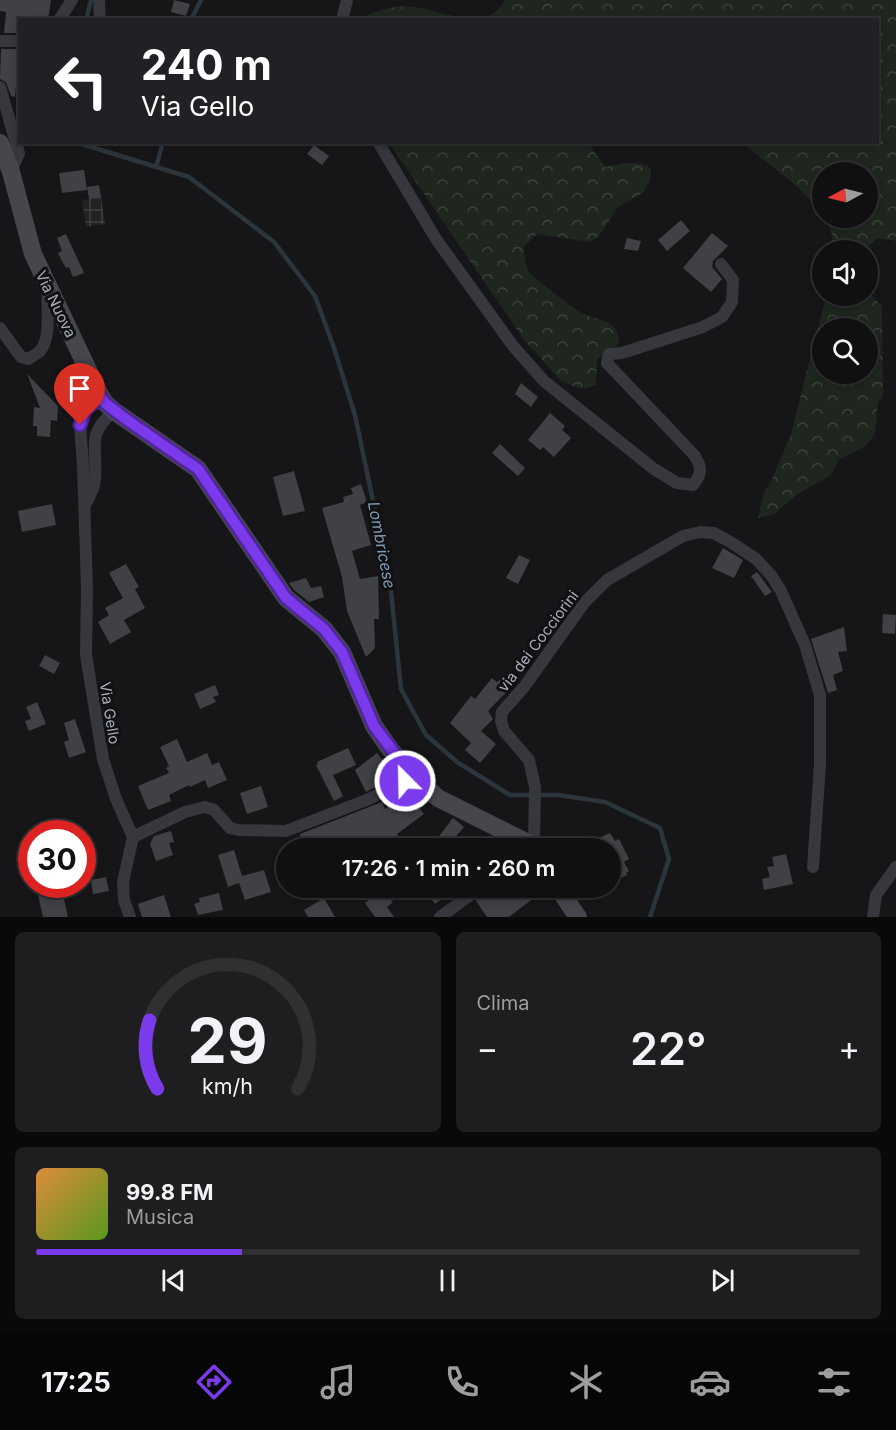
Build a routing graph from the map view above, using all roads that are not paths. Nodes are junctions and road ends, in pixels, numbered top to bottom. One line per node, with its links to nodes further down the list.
1 (72, 0): 4 (street)
2 (99, 0): 5 (street)
3 (347, 0): 6 (street)
4 (60, 18)
5 (100, 18)
6 (342, 18)
7 (0, 41): 8 (street)
8 (18, 41)
9 (0, 87): 12 (street)
10 (0, 143): 12 (street, Via Nuova)
11 (379, 144): 13 (street)
12 (11, 172): 14 (street, Via Nuova)
13 (721, 264)
14 (48, 289): 15 (street); 16 (street, Via Nuova)
15 (0, 328)
16 (101, 397): 17 (street, Via Nuova); 18 (street, Via Gello)
17 (114, 411): 18 (street, Via Gello); 19 (street, Via Nuova)
18 (84, 506): 20 (street, Via Gello)
19 (402, 763): 20 (street); 21 (street, Via Nuova)
20 (133, 837): 27 (street)
21 (515, 838)
22 (534, 838): 23 (street, via dei Cocciorini)
23 (813, 867)
24 (896, 867): 30 (street)
25 (466, 898): 28 (street)
26 (565, 898): 29 (street)
27 (130, 917)
28 (440, 917)
29 (578, 917)
30 (873, 917)

